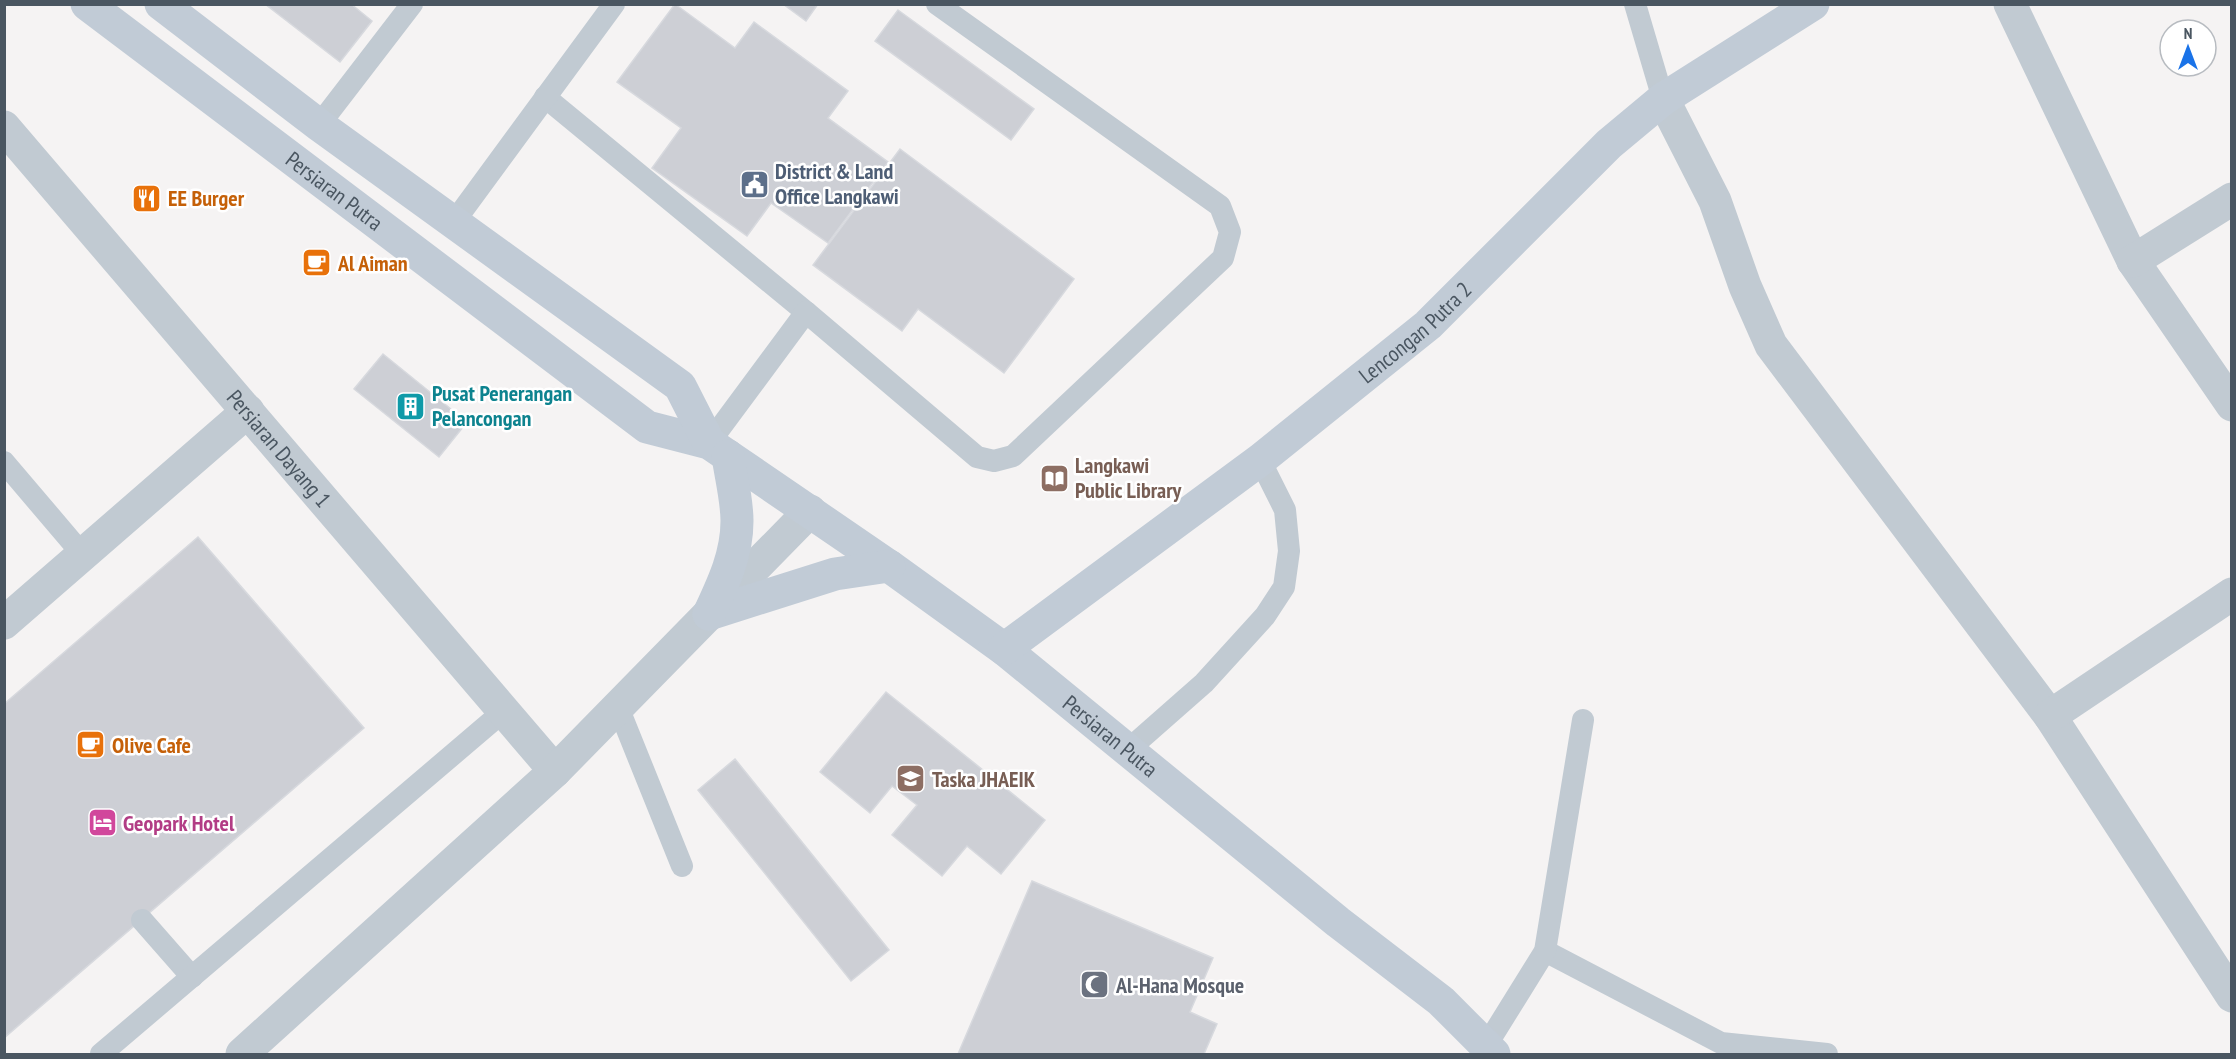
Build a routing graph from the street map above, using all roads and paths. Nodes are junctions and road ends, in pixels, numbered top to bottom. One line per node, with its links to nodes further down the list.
1 (87, 4): 19 (main road, Persiaran Putra)
2 (161, 4): 11 (main road, Persiaran Putra)
3 (412, 4): 11 (lane)
4 (614, 4): 9 (lane)
5 (937, 4): 16 (lane)
6 (1635, 4): 10 (lane)
7 (1814, 4): 10 (main road, Lencongan Putra 2)
8 (2010, 4): 15 (street)
9 (545, 97): 14 (lane); 16 (lane)
10 (1663, 99): 20 (main road, Lencongan Putra 2); 31 (street)
11 (319, 125): 14 (main road, Persiaran Putra)
12 (4, 127): 18 (street, Persiaran Dayang 1)
13 (2232, 199): 15 (street)
14 (454, 222): 19 (main road, Persiaran Putra)
15 (2133, 261): 17 (street)
16 (806, 312): 19 (lane)
17 (2231, 403)
18 (248, 411): 23 (street); 30 (street, Persiaran Dayang 1)
19 (718, 450): 22 (main road, Persiaran Putra); 26 (main road)
20 (1260, 460): 28 (main road, Lencongan Putra 2); 33 (lane)
21 (4, 462): 23 (lane)
22 (810, 511): 24 (main road, Persiaran Putra); 26 (street)
23 (83, 555): 27 (street)
24 (890, 566): 26 (main road); 28 (main road, Persiaran Putra)
25 (2232, 594): 31 (street)
26 (709, 614): 29 (street)
27 (4, 623)
28 (1004, 649): 33 (main road, Persiaran Putra)
29 (618, 707): 34 (street); 35 (lane)
30 (504, 711): 34 (street, Persiaran Dayang 1); 38 (lane)
31 (2050, 716): 39 (street)
32 (1583, 720): 37 (lane)
33 (1129, 749): 40 (main road, Persiaran Putra)
34 (555, 771): 42 (street)
35 (682, 866)
36 (142, 920): 38 (lane)
37 (1545, 951): 40 (lane); 43 (lane)
38 (192, 977): 41 (lane)
39 (2232, 996)
40 (1490, 1050)
41 (100, 1054)
42 (242, 1054)
43 (1827, 1054)

